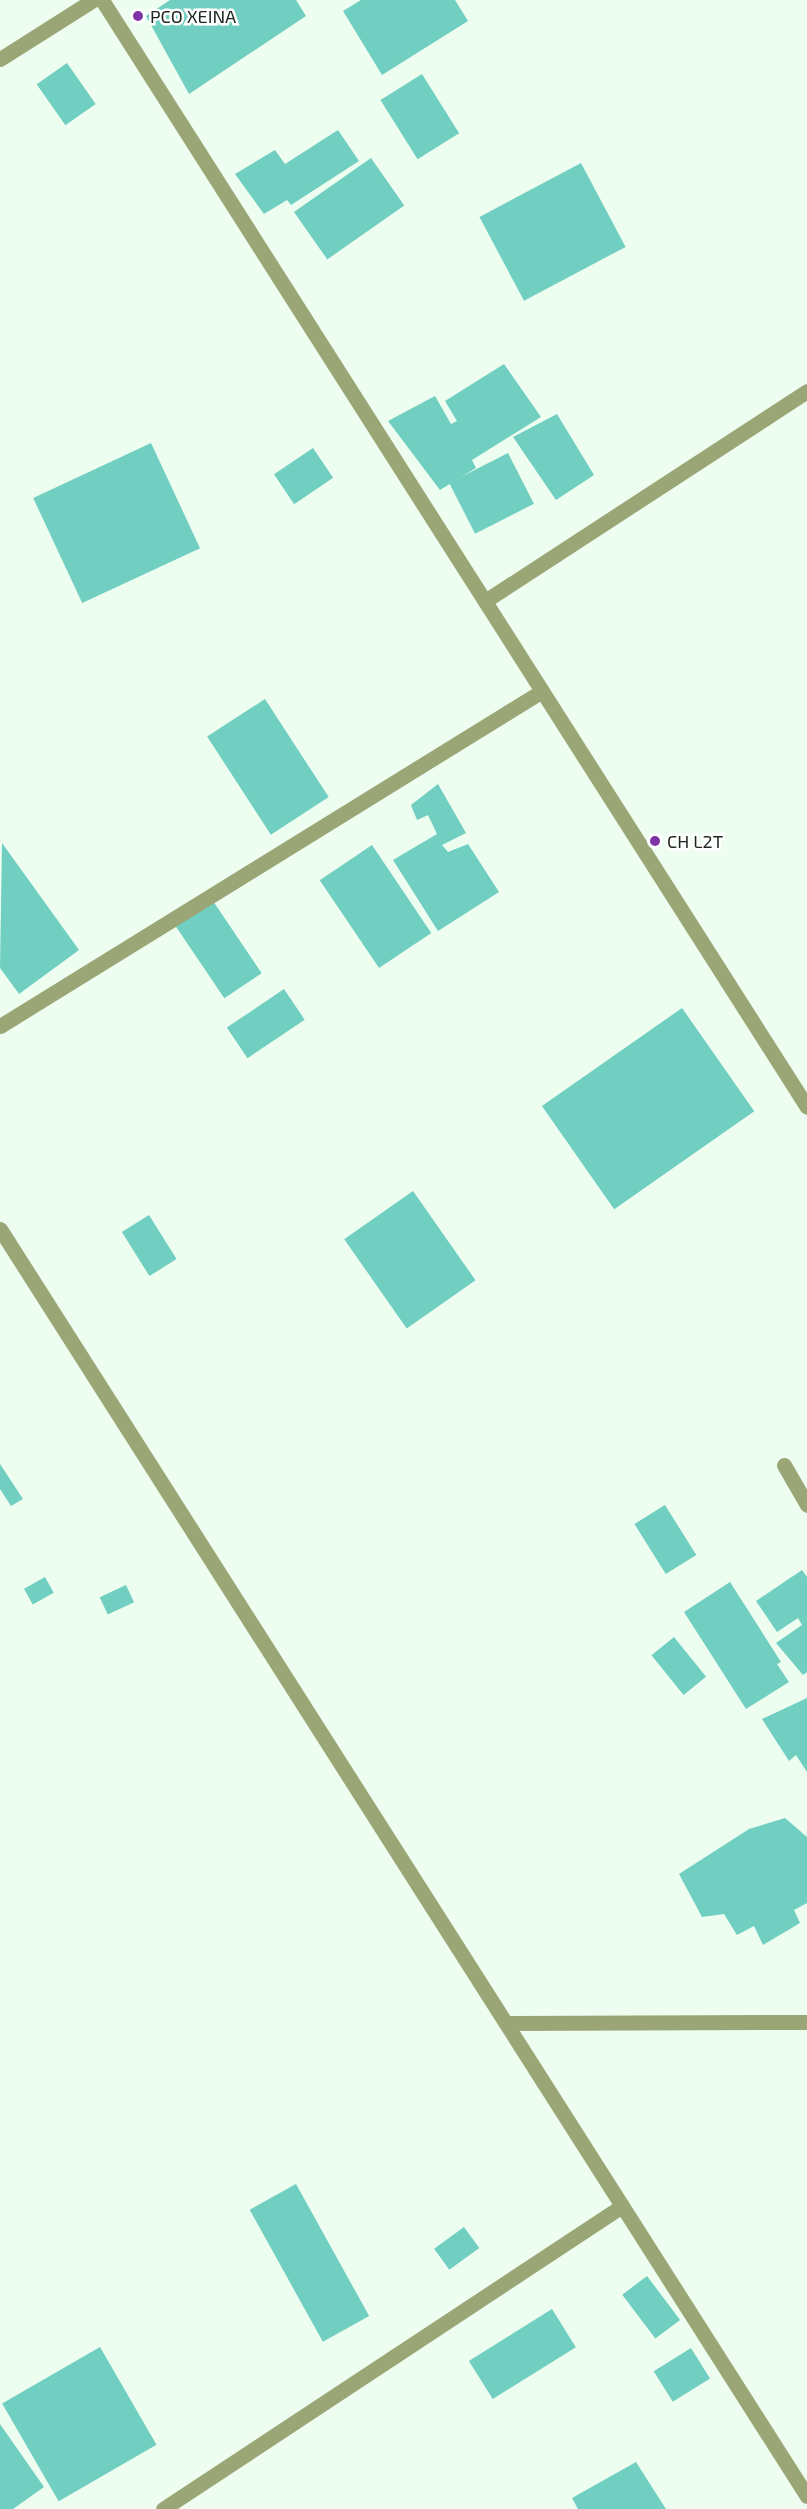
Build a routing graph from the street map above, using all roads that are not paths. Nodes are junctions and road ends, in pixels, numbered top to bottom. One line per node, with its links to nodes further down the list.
1 (93, 0): 3 (street)
2 (102, 0): 5 (street)
3 (0, 59)
4 (807, 391): 5 (street)
5 (485, 602): 6 (street)
6 (542, 691): 7 (street); 8 (street)
7 (0, 1026)
8 (807, 1107)
9 (0, 1229): 13 (street)
10 (783, 1465): 11 (street)
11 (807, 1505)
12 (807, 2022): 13 (street)
13 (509, 2023): 14 (street)
14 (622, 2206): 15 (street); 16 (street)
15 (807, 2496)
16 (164, 2509)

